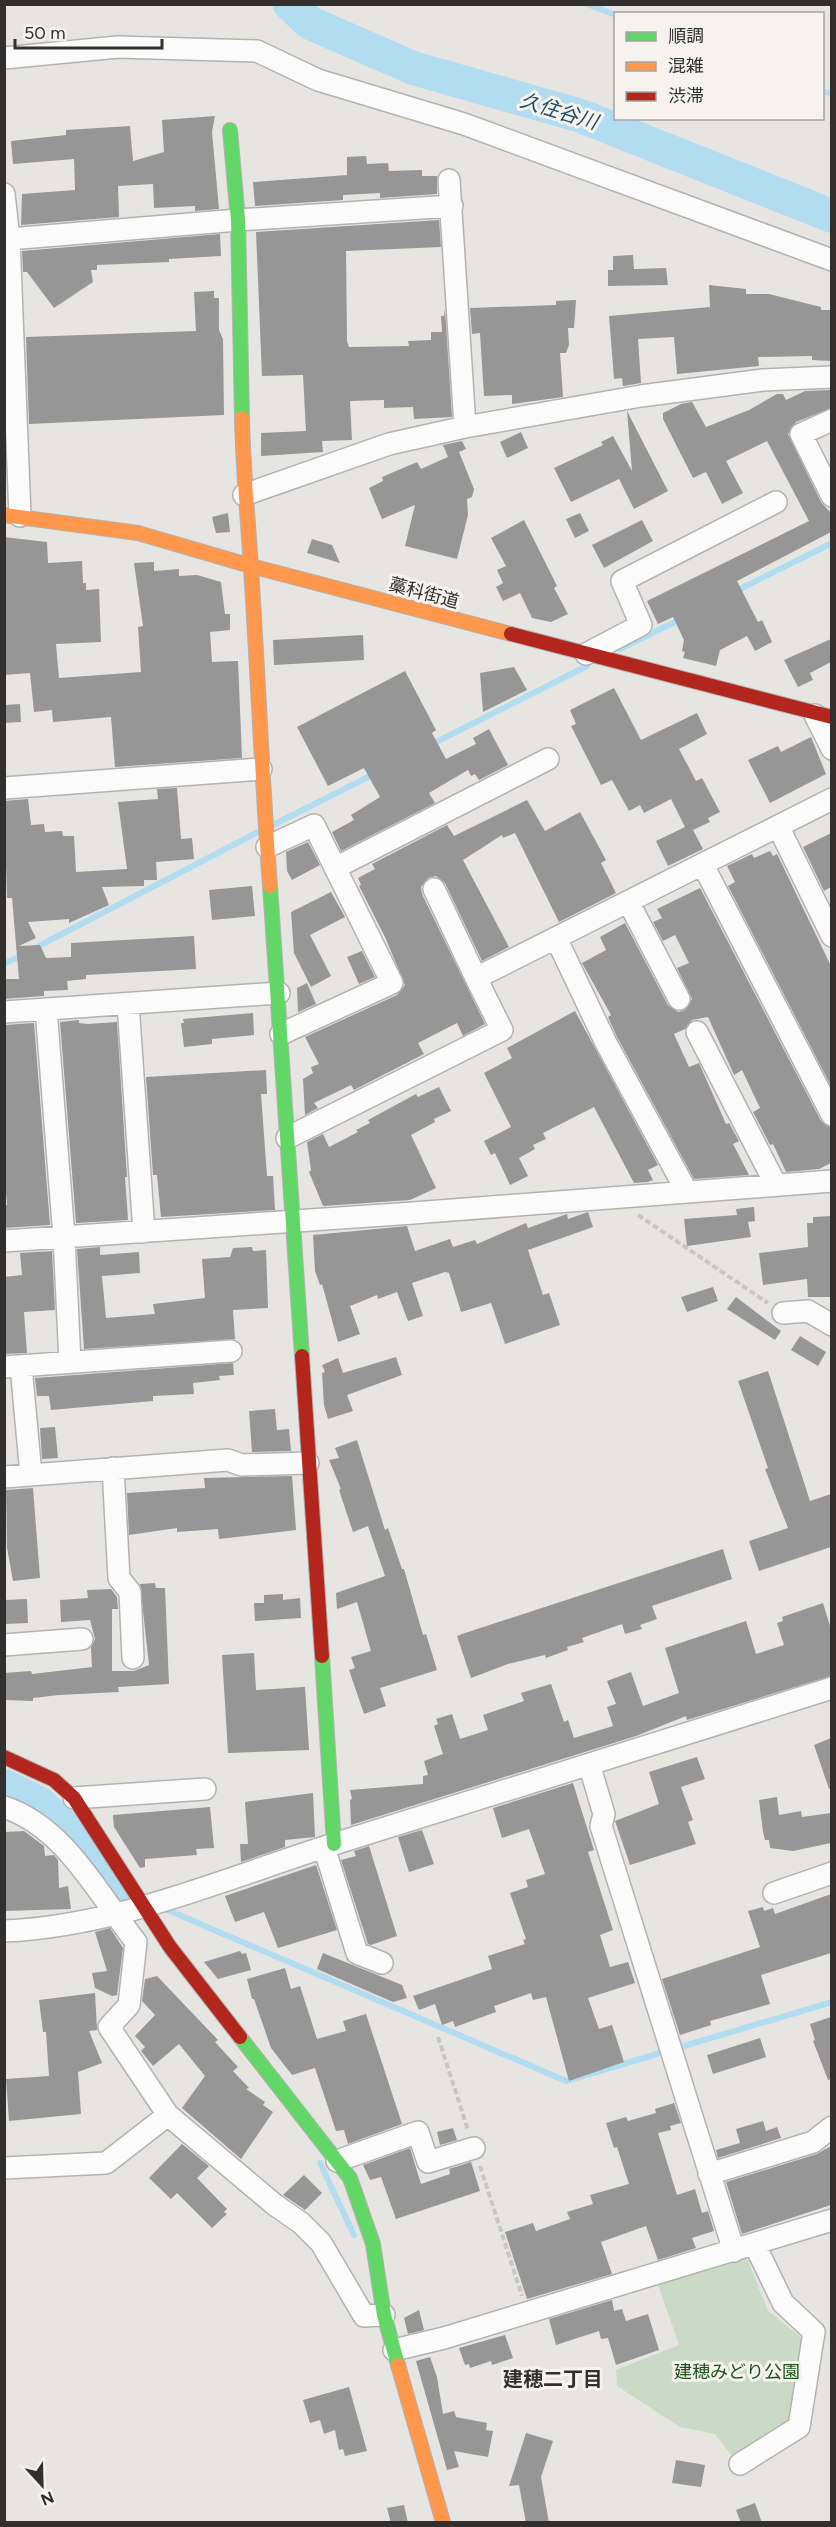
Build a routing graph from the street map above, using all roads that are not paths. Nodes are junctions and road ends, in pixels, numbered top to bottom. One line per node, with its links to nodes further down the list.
1 (4, 58): 8 (street)
2 (230, 130): 6 (main road)
3 (449, 180): 5 (street)
4 (4, 194): 7 (street)
5 (452, 206): 6 (street); 13 (street)
6 (238, 220): 7 (street); 14 (main road)
7 (9, 239): 9 (street)
8 (831, 260)
9 (8, 278): 10 (street)
10 (8, 336): 17 (street)
11 (831, 377): 13 (street)
12 (831, 420): 15 (street)
13 (465, 427): 14 (street)
14 (244, 495): 18 (main road)
15 (831, 496)
16 (776, 502): 19 (street)
17 (12, 515): 18 (main road, 藁科街道)
18 (251, 566): 19 (main road, 藁科街道); 23 (main road)
19 (586, 654): 20 (main road, 藁科街道)
20 (823, 716): 21 (street)
21 (831, 749)
22 (548, 759): 29 (street)
23 (261, 769): 24 (street); 27 (main road)
24 (4, 788)
25 (831, 799): 26 (street)
26 (778, 826): 28 (street); 32 (street)
27 (267, 848): 29 (street); 35 (main road)
28 (704, 865): 31 (street); 42 (street)
29 (335, 868): 41 (street)
30 (434, 889): 34 (street)
31 (629, 903): 33 (street); 36 (street)
32 (831, 934)
33 (557, 940): 34 (street); 46 (street)
34 (476, 978): 43 (street)
35 (279, 993): 37 (street); 41 (main road)
36 (679, 999)
37 (128, 1004): 38 (street); 48 (street)
38 (46, 1009): 39 (street); 49 (street)
39 (4, 1012)
40 (697, 1032): 45 (street)
41 (281, 1034): 43 (main road)
42 (831, 1115)
43 (287, 1138): 47 (main road)
44 (831, 1180): 45 (street)
45 (776, 1185): 46 (street)
46 (687, 1192): 47 (street)
47 (292, 1222): 48 (street); 56 (main road)
48 (144, 1232): 49 (street)
49 (64, 1237): 50 (street); 54 (street)
50 (4, 1241)
51 (783, 1313): 52 (street)
52 (831, 1325)
53 (231, 1351): 54 (street)
54 (70, 1362): 55 (street)
55 (13, 1366): 58 (street)
56 (308, 1463): 57 (street); 69 (main road)
57 (113, 1468): 58 (street); 62 (street)
58 (31, 1475): 59 (street)
59 (4, 1476)
60 (82, 1640): 61 (street)
61 (4, 1645)
62 (133, 1659)
63 (831, 1688): 65 (street)
64 (4, 1757): 67 (main road)
65 (589, 1764): 69 (street); 81 (street)
66 (205, 1789): 67 (street)
67 (74, 1798): 72 (main road)
68 (4, 1807): 73 (street)
69 (329, 1846): 72 (street); 75 (street)
70 (831, 1873): 71 (street)
71 (774, 1893)
72 (143, 1908): 73 (street); 79 (main road)
73 (114, 1914): 74 (street); 76 (street)
74 (4, 1931)
75 (382, 1963)
76 (168, 2115): 80 (street); 85 (street)
77 (831, 2127): 81 (street)
78 (474, 2148): 79 (street)
79 (337, 2161): 85 (main road)
80 (4, 2168)
81 (710, 2174): 84 (street)
82 (831, 2220): 83 (street)
83 (755, 2245): 84 (street); 87 (street)
84 (734, 2252): 86 (street)
85 (384, 2315): 86 (main road)
86 (394, 2350): 88 (main road)
87 (740, 2464)
88 (443, 2523)

